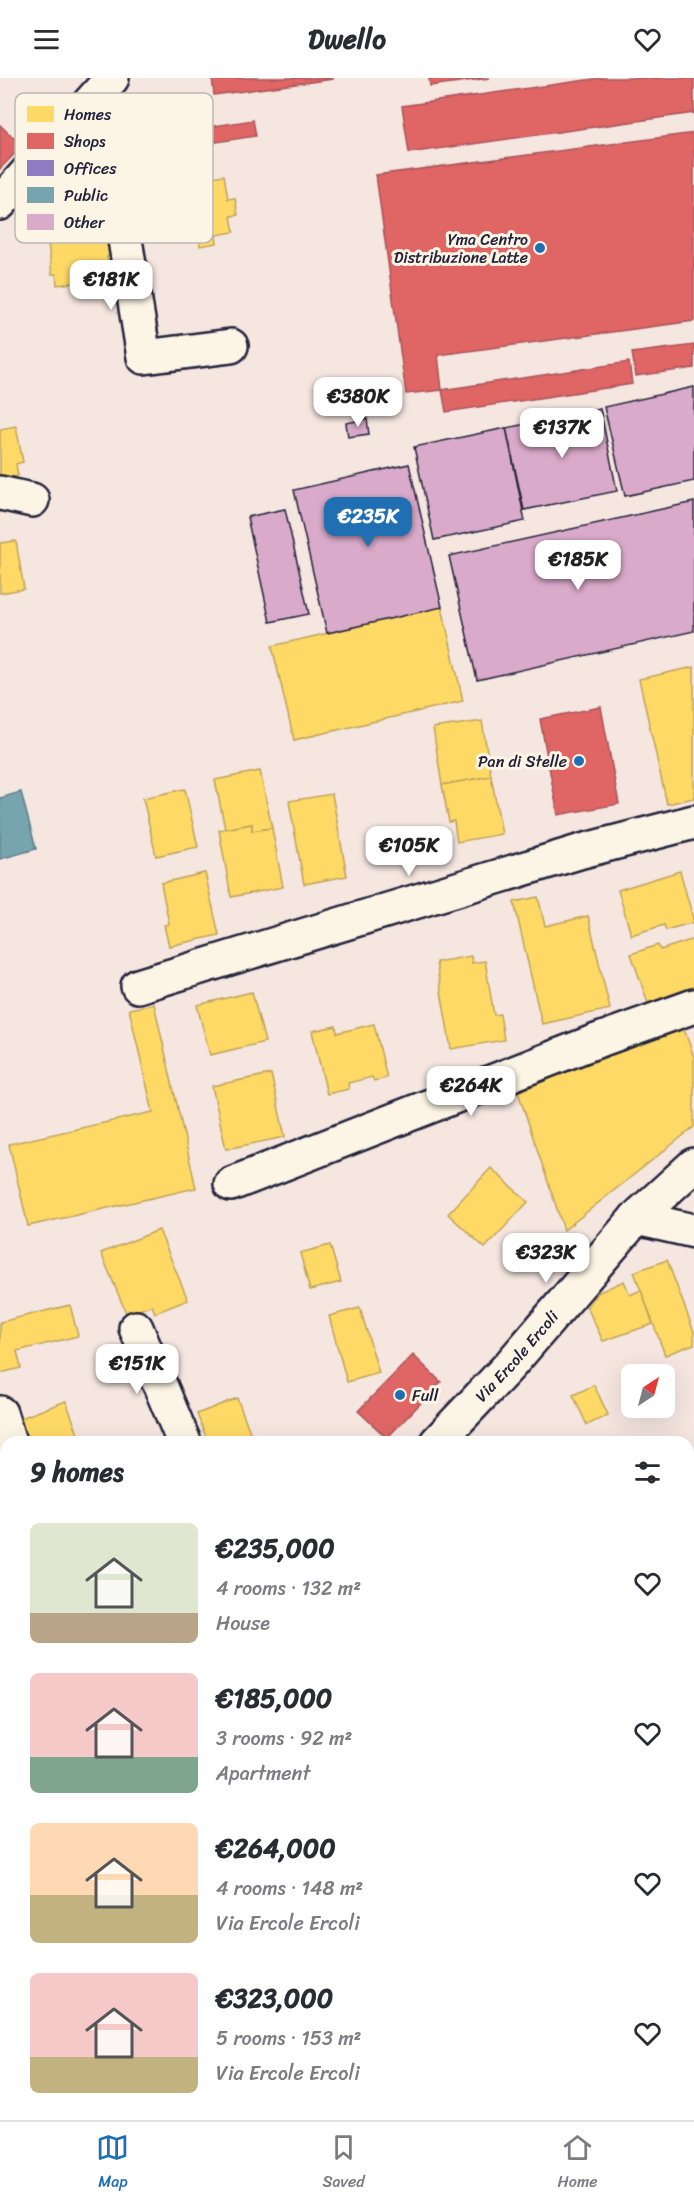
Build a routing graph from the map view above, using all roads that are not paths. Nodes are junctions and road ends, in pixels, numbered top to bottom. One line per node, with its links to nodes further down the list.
1 (112, 78): 2 (street)
2 (99, 93)
3 (15, 186): 4 (street)
4 (0, 203)
5 (126, 243): 6 (street)
6 (231, 346)
7 (0, 493): 8 (street)
8 (32, 500)
9 (694, 822): 10 (street)
10 (138, 986)
11 (694, 1006): 13 (street)
12 (694, 1165): 14 (street, Via Ercole Ercoli)
13 (231, 1184)
14 (636, 1218): 15 (street); 20 (street, Via Ercole Ercoli)
15 (694, 1230)
16 (136, 1328): 19 (street)
17 (0, 1413): 18 (street)
18 (7, 1436)
19 (181, 1436)
20 (443, 1436)

